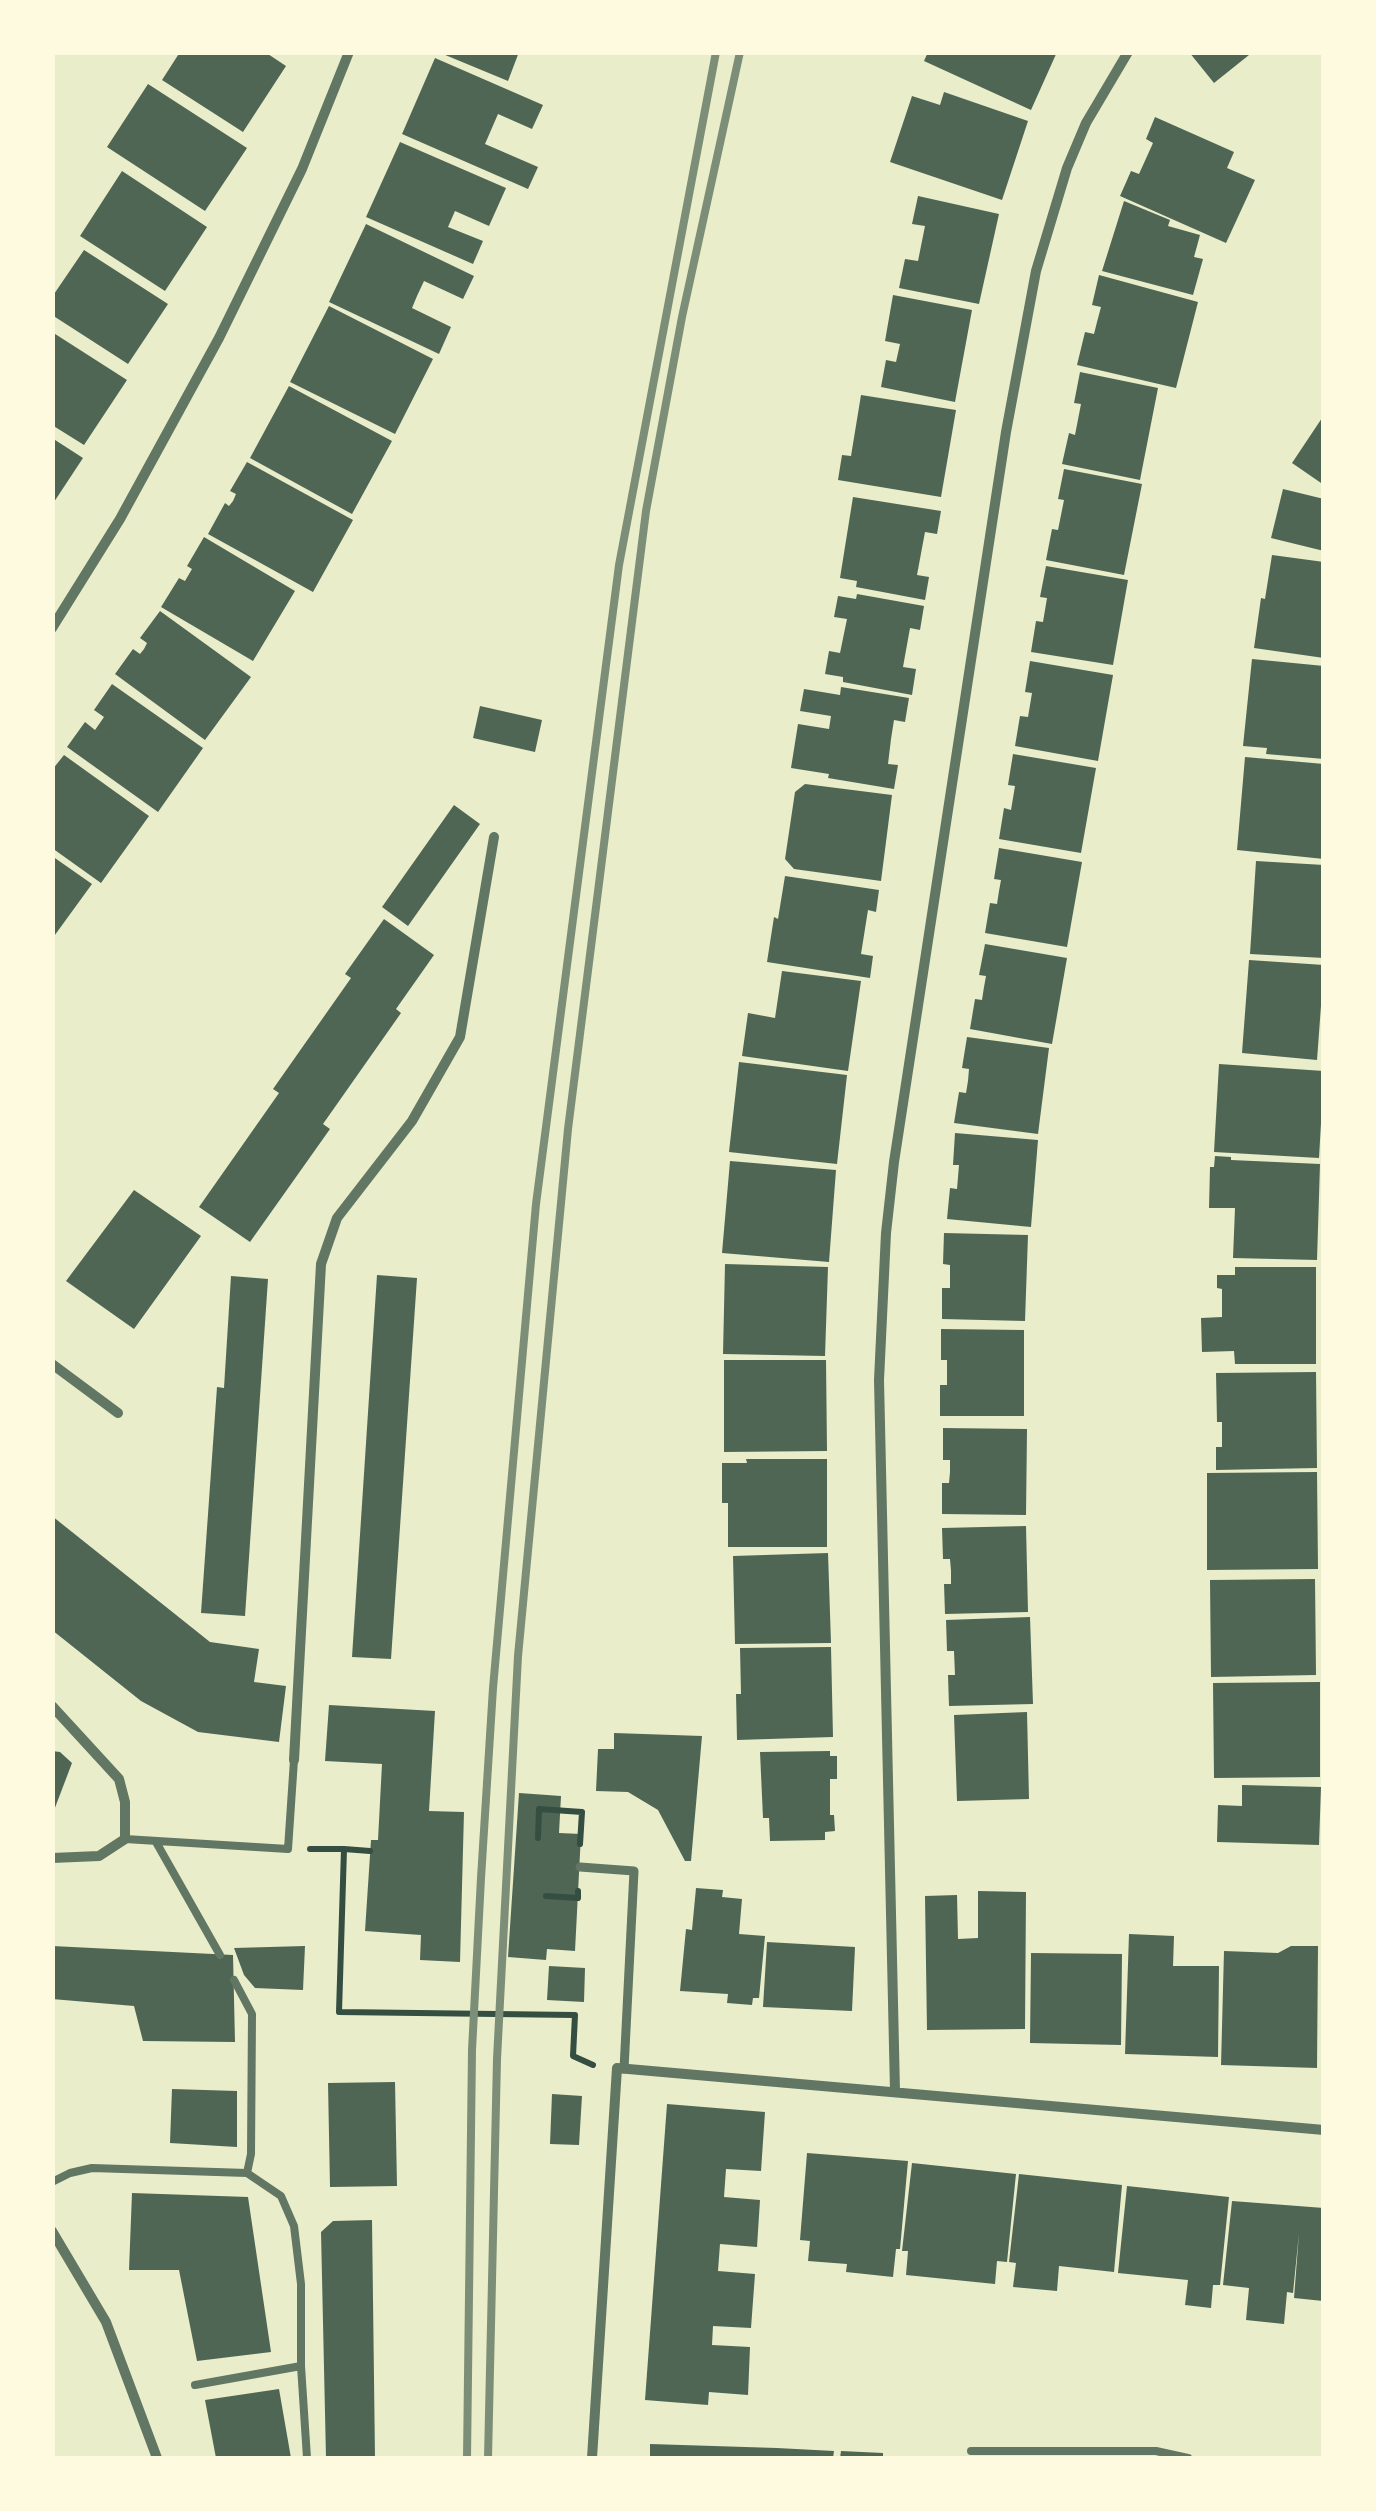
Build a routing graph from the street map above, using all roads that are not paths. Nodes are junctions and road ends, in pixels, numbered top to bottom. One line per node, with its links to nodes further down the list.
1 (349, 52): 3 (street)
2 (1128, 52): 16 (street)
3 (52, 628)
4 (494, 836): 8 (street)
5 (52, 1364): 6 (street)
6 (118, 1413)
7 (52, 1706): 9 (street)
8 (294, 1760): 10 (lane)
9 (125, 1839): 10 (lane); 11 (street)
10 (156, 1842): 13 (lane)
11 (52, 1858)
12 (580, 1867): 15 (street)
13 (220, 1955)
14 (234, 1980): 18 (lane)
15 (621, 2069): 16 (street); 26 (street)
16 (895, 2091): 17 (street)
17 (1324, 2130)
18 (248, 2173): 19 (lane); 21 (lane)
19 (52, 2182)
20 (52, 2231): 24 (street)
21 (301, 2366): 22 (lane); 25 (lane)
22 (194, 2385)
23 (971, 2450): 27 (lane)
24 (157, 2458)
25 (307, 2458)
26 (592, 2458)
27 (1188, 2458)

